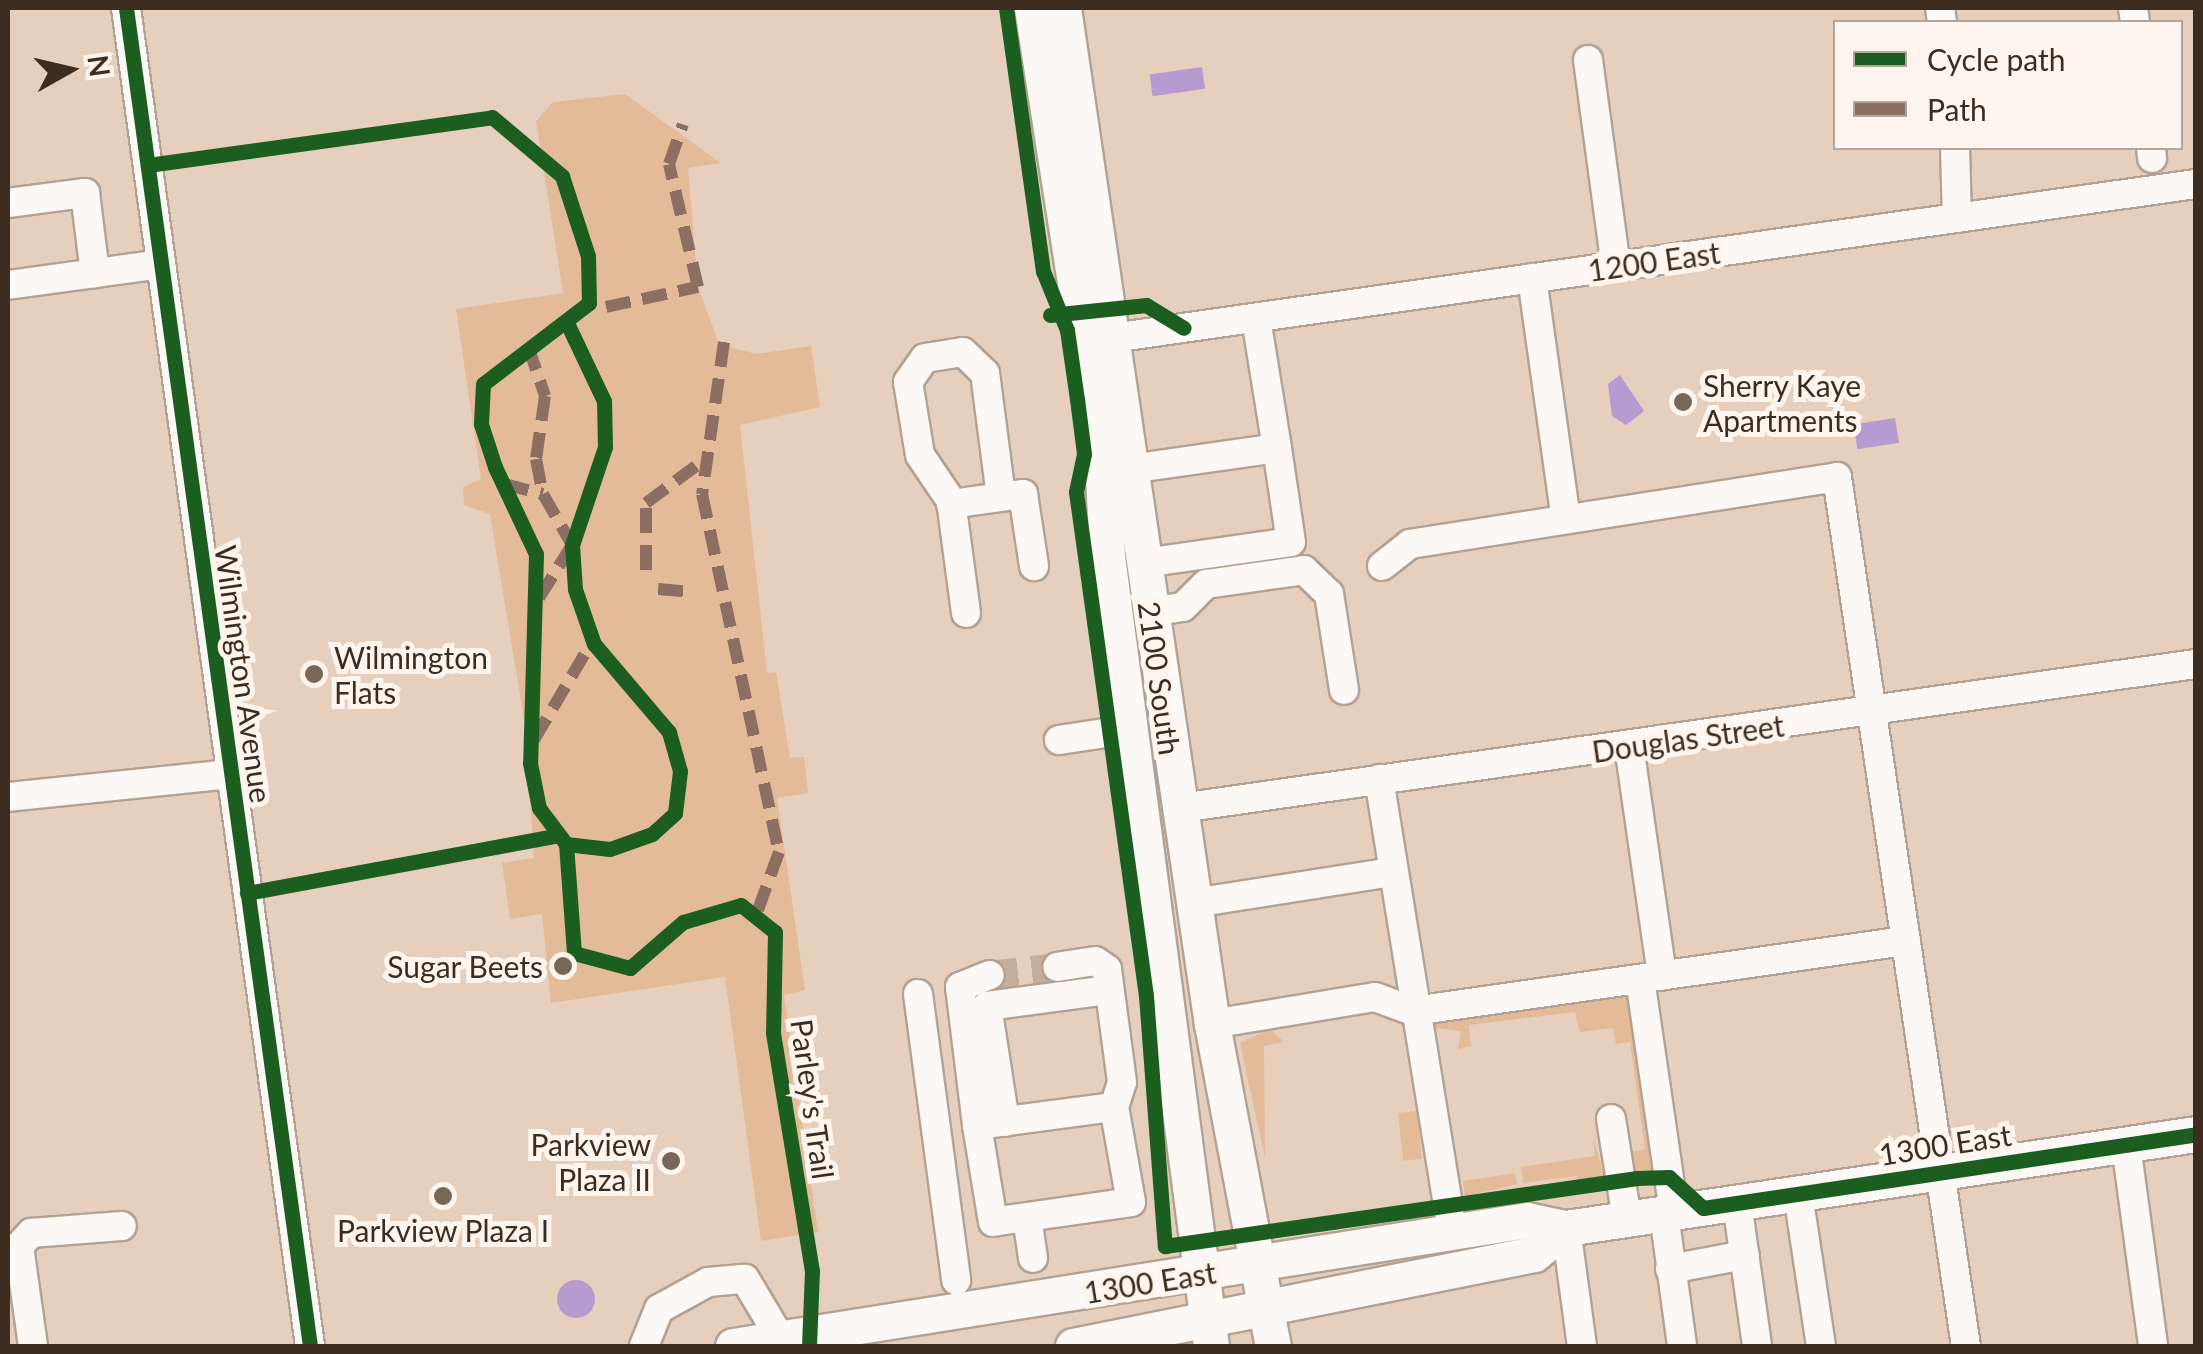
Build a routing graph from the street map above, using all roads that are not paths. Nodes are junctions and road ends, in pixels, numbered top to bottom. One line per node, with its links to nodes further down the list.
1 (126, 8): 11 (street, Wilmington Avenue)
2 (1032, 8): 5 (main road, 2100 South)
3 (1063, 8): 7 (main road, 2100 South)
4 (1588, 60): 12 (street)
5 (1040, 67): 7 (main road); 23 (main road, 2100 South)
6 (1955, 150): 10 (street)
7 (1086, 182): 17 (main road, 2100 South)
8 (2196, 184): 10 (street, 1200 East)
9 (8, 204): 13 (street)
10 (1957, 218): 12 (street, 1200 East)
11 (162, 264): 13 (street); 35 (street, Wilmington Avenue)
12 (1616, 266): 14 (street, 1200 East)
13 (95, 273): 15 (street)
14 (1532, 278): 16 (street, 1200 East); 22 (street)
15 (8, 285)
16 (1256, 318): 17 (street, 1200 East); 18 (street)
17 (1112, 338): 19 (main road, 2100 South)
18 (1277, 448): 19 (street); 24 (street)
19 (1130, 469): 24 (main road, 2100 South)
20 (948, 496): 21 (street); 21 (street); 28 (street)
21 (1001, 496): 25 (street)
22 (1566, 520): 26 (street); 31 (street)
23 (1107, 556): 32 (main road, 2100 South); 38 (main road)
24 (1144, 563): 27 (main road, 2100 South)
25 (1034, 566)
26 (1382, 566)
27 (1150, 612): 30 (street); 38 (main road, 2100 South)
28 (966, 613)
29 (2196, 664): 31 (street, Douglas Street)
30 (1344, 690)
31 (1872, 711): 34 (street, Douglas Street); 41 (street)
32 (1132, 730): 33 (street); 67 (main road, 2100 South)
33 (1059, 740)
34 (1629, 746): 36 (street, Douglas Street); 44 (street)
35 (229, 774): 37 (street); 73 (street, Wilmington Avenue)
36 (1379, 779): 38 (street, Douglas Street); 39 (street)
37 (8, 798)
38 (1180, 808): 40 (main road, 2100 South)
39 (1393, 872): 40 (street); 47 (street)
40 (1194, 903): 48 (main road, 2100 South)
41 (1906, 942): 44 (street); 54 (street)
42 (1057, 967): 45 (street)
43 (990, 975): 51 (street)
44 (1651, 977): 47 (street); 57 (street)
45 (1109, 990): 49 (street); 51 (street)
46 (918, 994): 68 (street)
47 (1413, 1011): 48 (street); 62 (street)
48 (1212, 1024): 65 (main road, 2100 South)
49 (1114, 1107): 51 (street); 58 (street)
50 (1611, 1119): 59 (street)
51 (991, 1123): 58 (street)
52 (2196, 1134): 53 (main road, 1300 East)
53 (2126, 1145): 54 (main road, 1300 East); 82 (street)
54 (1941, 1172): 55 (main road, 1300 East); 81 (street)
55 (1798, 1194): 56 (main road, 1300 East); 80 (street)
56 (1737, 1203): 57 (main road, 1300 East); 63 (street)
57 (1669, 1213): 59 (main road, 1300 East); 66 (street)
58 (1027, 1217): 64 (street)
59 (1627, 1219): 61 (main road, 1300 East)
60 (122, 1226): 72 (street)
61 (1566, 1228): 62 (main road, 1300 East); 69 (main road, 1300 East); 77 (street)
62 (1452, 1234): 65 (main road, 1300 East)
63 (1745, 1255): 66 (street); 79 (street)
64 (1033, 1258)
65 (1259, 1264): 67 (main road, 1300 East); 69 (main road, 2100 South)
66 (1670, 1269): 78 (street)
67 (1205, 1274): 70 (main road, 1300 East); 71 (main road, 2100 South)
68 (956, 1280)
69 (1270, 1330): 71 (main road, 1300 East)
70 (779, 1336): 74 (street); 75 (main road, 1300 East)
71 (1210, 1336): 76 (main road, 1300 East)
72 (33, 1346)
73 (310, 1346)
74 (644, 1346)
75 (733, 1346)
76 (1073, 1346)
77 (1582, 1346)
78 (1682, 1346)
79 (1757, 1346)
80 (1821, 1346)
81 (1966, 1346)
82 (2149, 1346)

